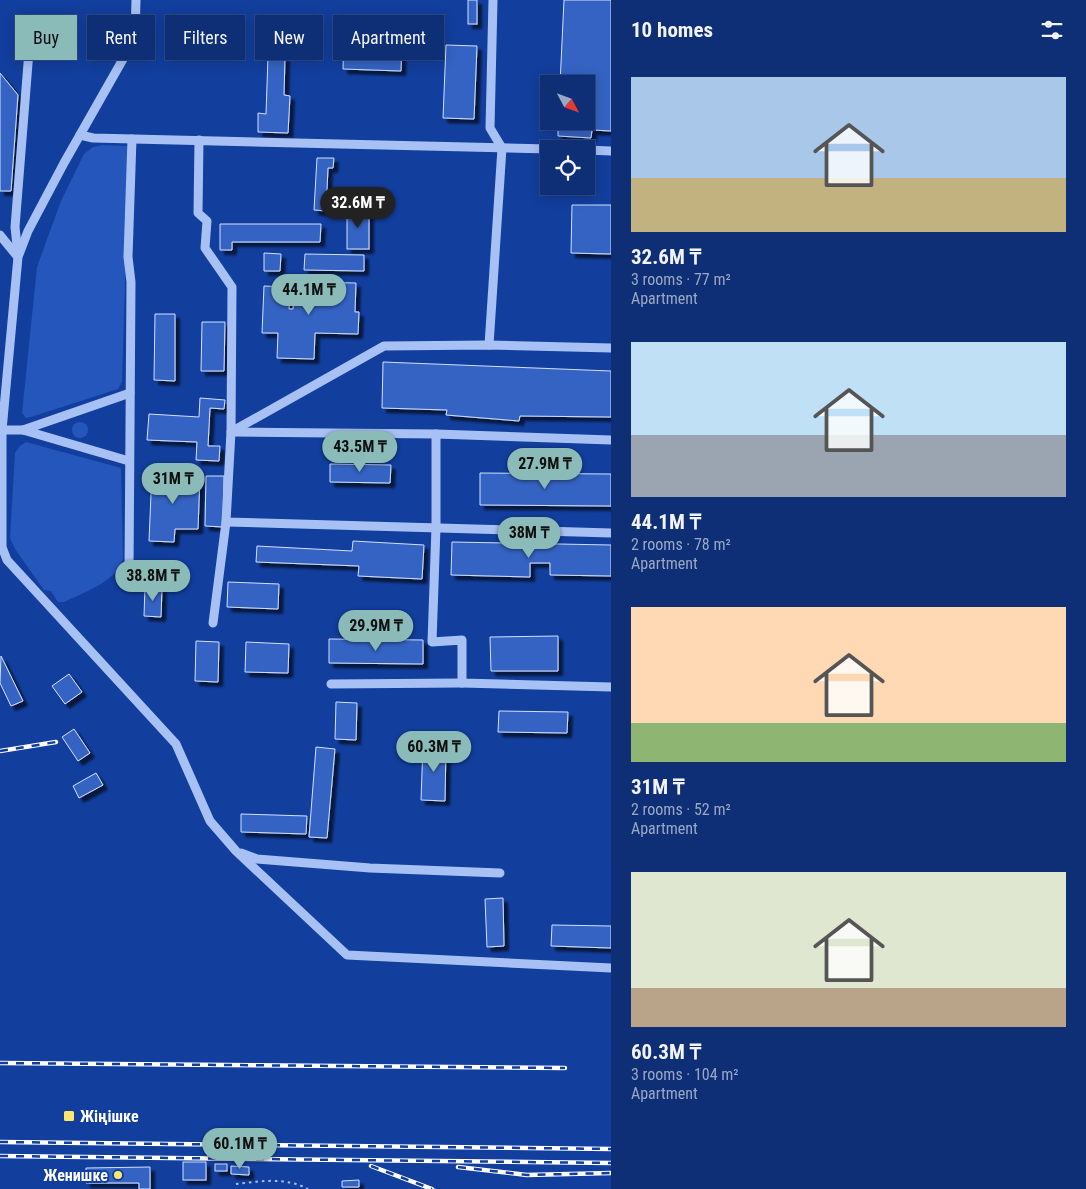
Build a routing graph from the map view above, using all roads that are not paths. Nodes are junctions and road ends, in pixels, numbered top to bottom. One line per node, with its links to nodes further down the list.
1 (136, 0): 4 (street)
2 (493, 0): 7 (street)
3 (28, 60): 12 (street)
4 (80, 135): 5 (street); 12 (street)
5 (132, 139): 6 (street); 15 (street)
6 (199, 140): 7 (street); 18 (street)
7 (502, 148): 8 (street); 13 (street)
8 (540, 149)
9 (595, 150): 10 (street)
10 (611, 151)
11 (0, 235): 12 (street)
12 (18, 257): 16 (street)
13 (489, 345): 14 (street); 18 (street)
14 (611, 348)
15 (130, 393): 17 (street); 21 (street)
16 (1, 430): 17 (street); 30 (street)
17 (23, 430): 21 (street)
18 (231, 432): 19 (street); 22 (street)
19 (436, 434): 20 (street); 23 (street)
20 (611, 440)
21 (129, 461): 25 (street)
22 (226, 522): 23 (street); 26 (street)
23 (436, 527): 24 (street); 27 (street)
24 (611, 533)
25 (128, 571)
26 (213, 623)
27 (462, 683): 28 (street); 29 (street)
28 (331, 684)
29 (611, 687)
30 (236, 852): 31 (street); 32 (street)
31 (500, 873)
32 (611, 968)

